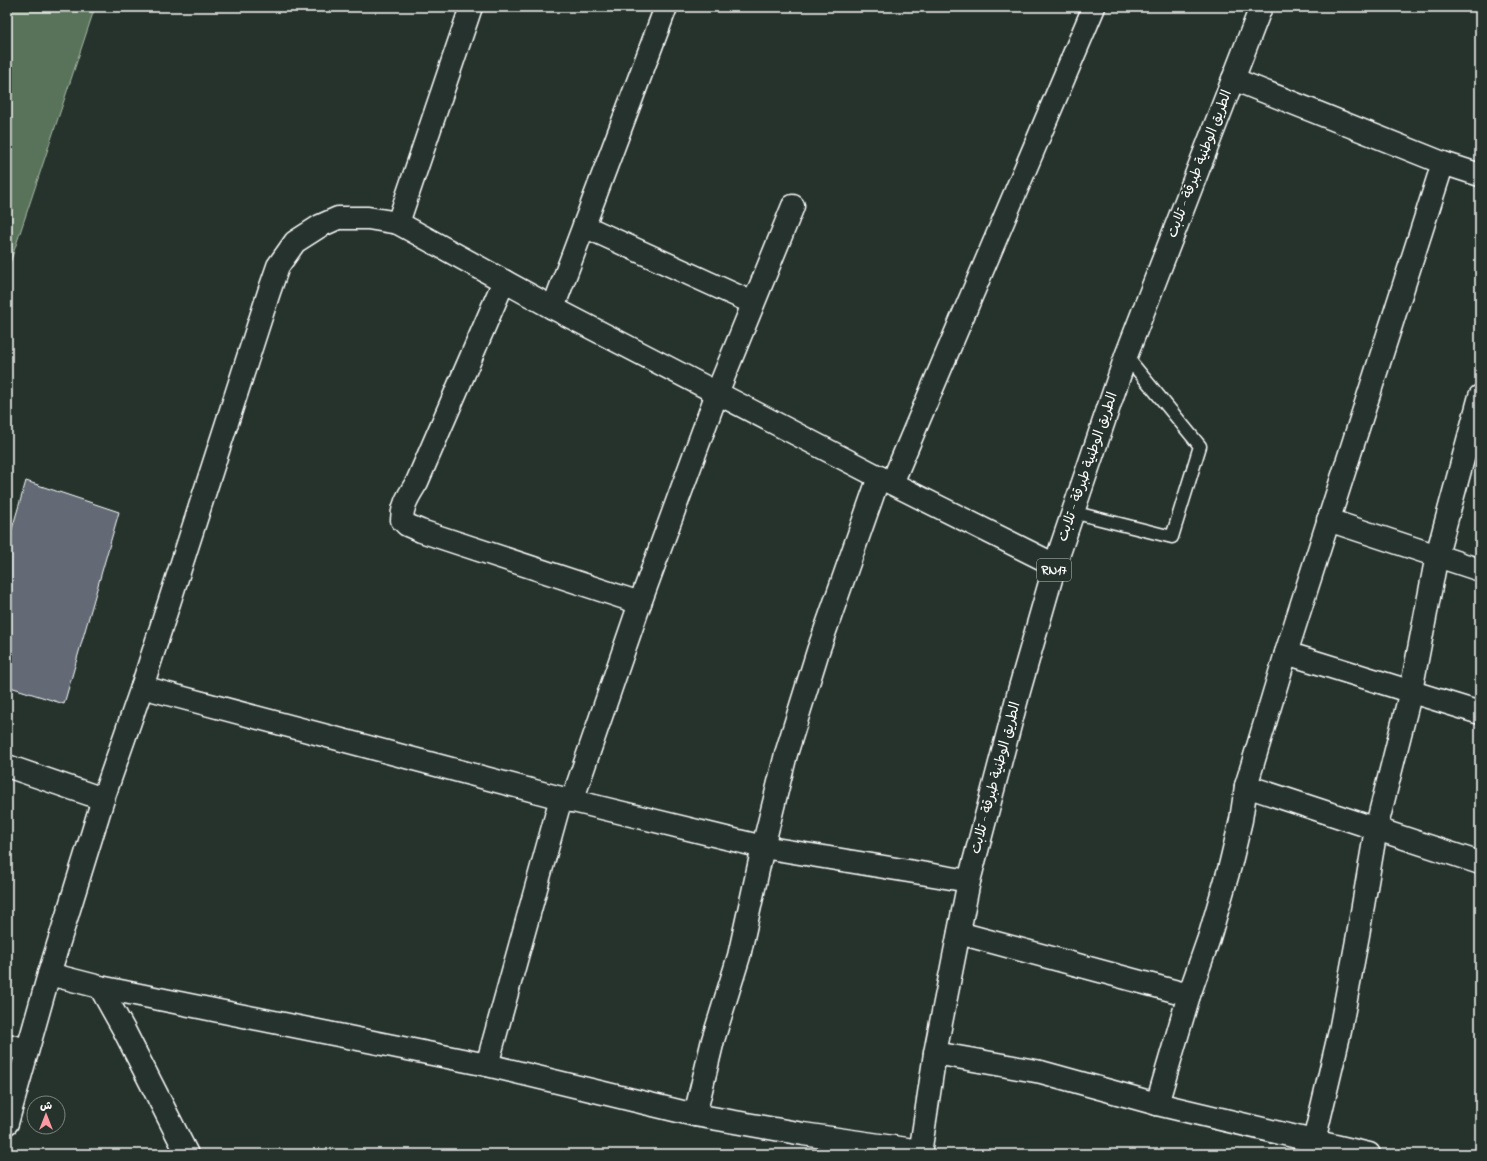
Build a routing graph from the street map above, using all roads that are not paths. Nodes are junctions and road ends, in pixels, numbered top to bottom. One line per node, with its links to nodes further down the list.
1 (471, 7): 9 (street)
2 (666, 7): 10 (street)
3 (1094, 7): 18 (street)
4 (1261, 7): 5 (street, الطريق الوطنية طبرقة - تلابت / RN17)
5 (1233, 79): 6 (street); 14 (street, الطريق الوطنية طبرقة - تلابت / RN17)
6 (1443, 163): 7 (street); 20 (street)
7 (1480, 175)
8 (793, 206): 12 (street)
9 (398, 223): 11 (street); 26 (street)
10 (584, 226): 12 (street); 13 (street)
11 (504, 281): 13 (street); 24 (street)
12 (754, 303): 15 (street)
13 (553, 308): 15 (street)
14 (1126, 356): 19 (street, الطريق الوطنية طبرقة - تلابت / RN17); 19 (lane)
15 (717, 393): 18 (street); 24 (street)
16 (1480, 396): 17 (street)
17 (1475, 436): 21 (street)
18 (886, 480): 22 (street); 34 (street)
19 (1072, 512): 22 (street, الطريق الوطنية طبرقة - تلابت / RN17)
20 (1328, 520): 21 (street); 25 (street)
21 (1438, 555): 23 (street); 27 (street)
22 (1055, 565): 36 (street, الطريق الوطنية طبرقة - تلابت / RN17)
23 (1480, 570)
24 (640, 603): 32 (street)
25 (1286, 653): 27 (street); 30 (street)
26 (142, 687): 31 (street); 32 (street)
27 (1411, 691): 28 (street); 33 (street)
28 (1480, 713)
29 (7, 766): 31 (street)
30 (1246, 786): 33 (street); 40 (street)
31 (103, 799): 38 (street)
32 (567, 799): 34 (street); 43 (street)
33 (1376, 829): 35 (street); 47 (street)
34 (763, 848): 36 (street); 45 (street)
35 (1479, 858)
36 (969, 881): 37 (street, الطريق الوطنية طبرقة - تلابت / RN17)
37 (959, 934): 40 (street); 42 (street, الطريق الوطنية طبرقة - تلابت / RN17)
38 (50, 974): 39 (street); 41 (street)
39 (100, 987): 43 (street); 50 (street)
40 (1189, 995): 44 (street)
41 (17, 1048): 46 (street)
42 (935, 1053): 44 (street); 49 (street, الطريق الوطنية طبرقة - تلابت / RN17)
43 (486, 1066): 45 (street)
44 (1156, 1104): 47 (street)
45 (695, 1115): 49 (street)
46 (7, 1123)
47 (1314, 1141): 48 (street)
48 (1335, 1150): 51 (street)
49 (921, 1152)
50 (187, 1154)
51 (1369, 1154)

